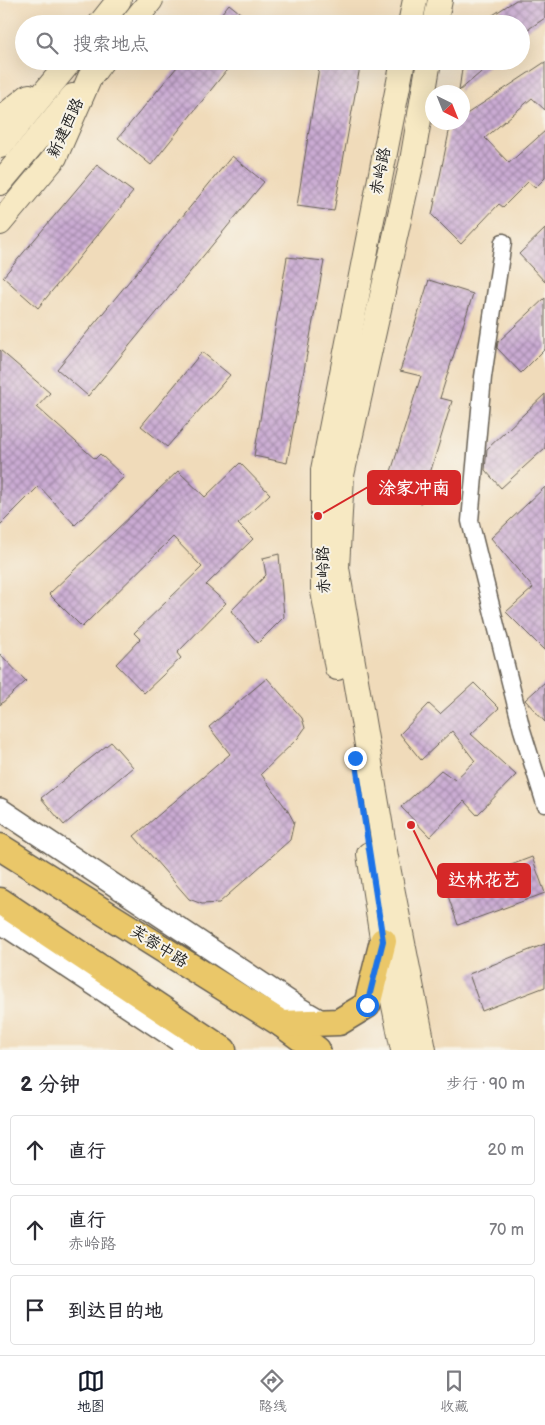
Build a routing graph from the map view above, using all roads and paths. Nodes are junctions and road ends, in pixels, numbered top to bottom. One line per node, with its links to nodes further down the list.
1 (119, 0): 5 (main road)
2 (151, 0): 6 (main road)
3 (415, 0): 7 (main road)
4 (440, 0): 8 (main road)
5 (107, 15)
6 (139, 15)
7 (412, 15)
8 (438, 15)
9 (60, 70): 15 (main road, 新建西路)
10 (63, 70): 16 (main road, 新建西路)
11 (95, 70): 17 (main road, 新建西路)
12 (96, 70): 18 (main road, 新建西路)
13 (401, 70): 25 (main road, 赤岭路)
14 (427, 70): 26 (main road, 赤岭路)
15 (0, 119)
16 (0, 146)
17 (0, 183)
18 (0, 223)
19 (503, 242): 20 (street)
20 (545, 804)
21 (0, 809): 27 (street)
22 (0, 847): 28 (main road, 芙蓉中路)
23 (0, 900): 30 (main road)
24 (0, 922): 29 (street)
25 (383, 941): 27 (main road); 32 (main road, 赤岭路)
26 (414, 1000): 33 (main road, 赤岭路); 34 (main road, 赤岭路)
27 (323, 1022): 28 (main road)
28 (282, 1024): 31 (main road, 芙蓉中路)
29 (194, 1050)
30 (223, 1050)
31 (317, 1050)
32 (403, 1050)
33 (424, 1050)
34 (439, 1050)

